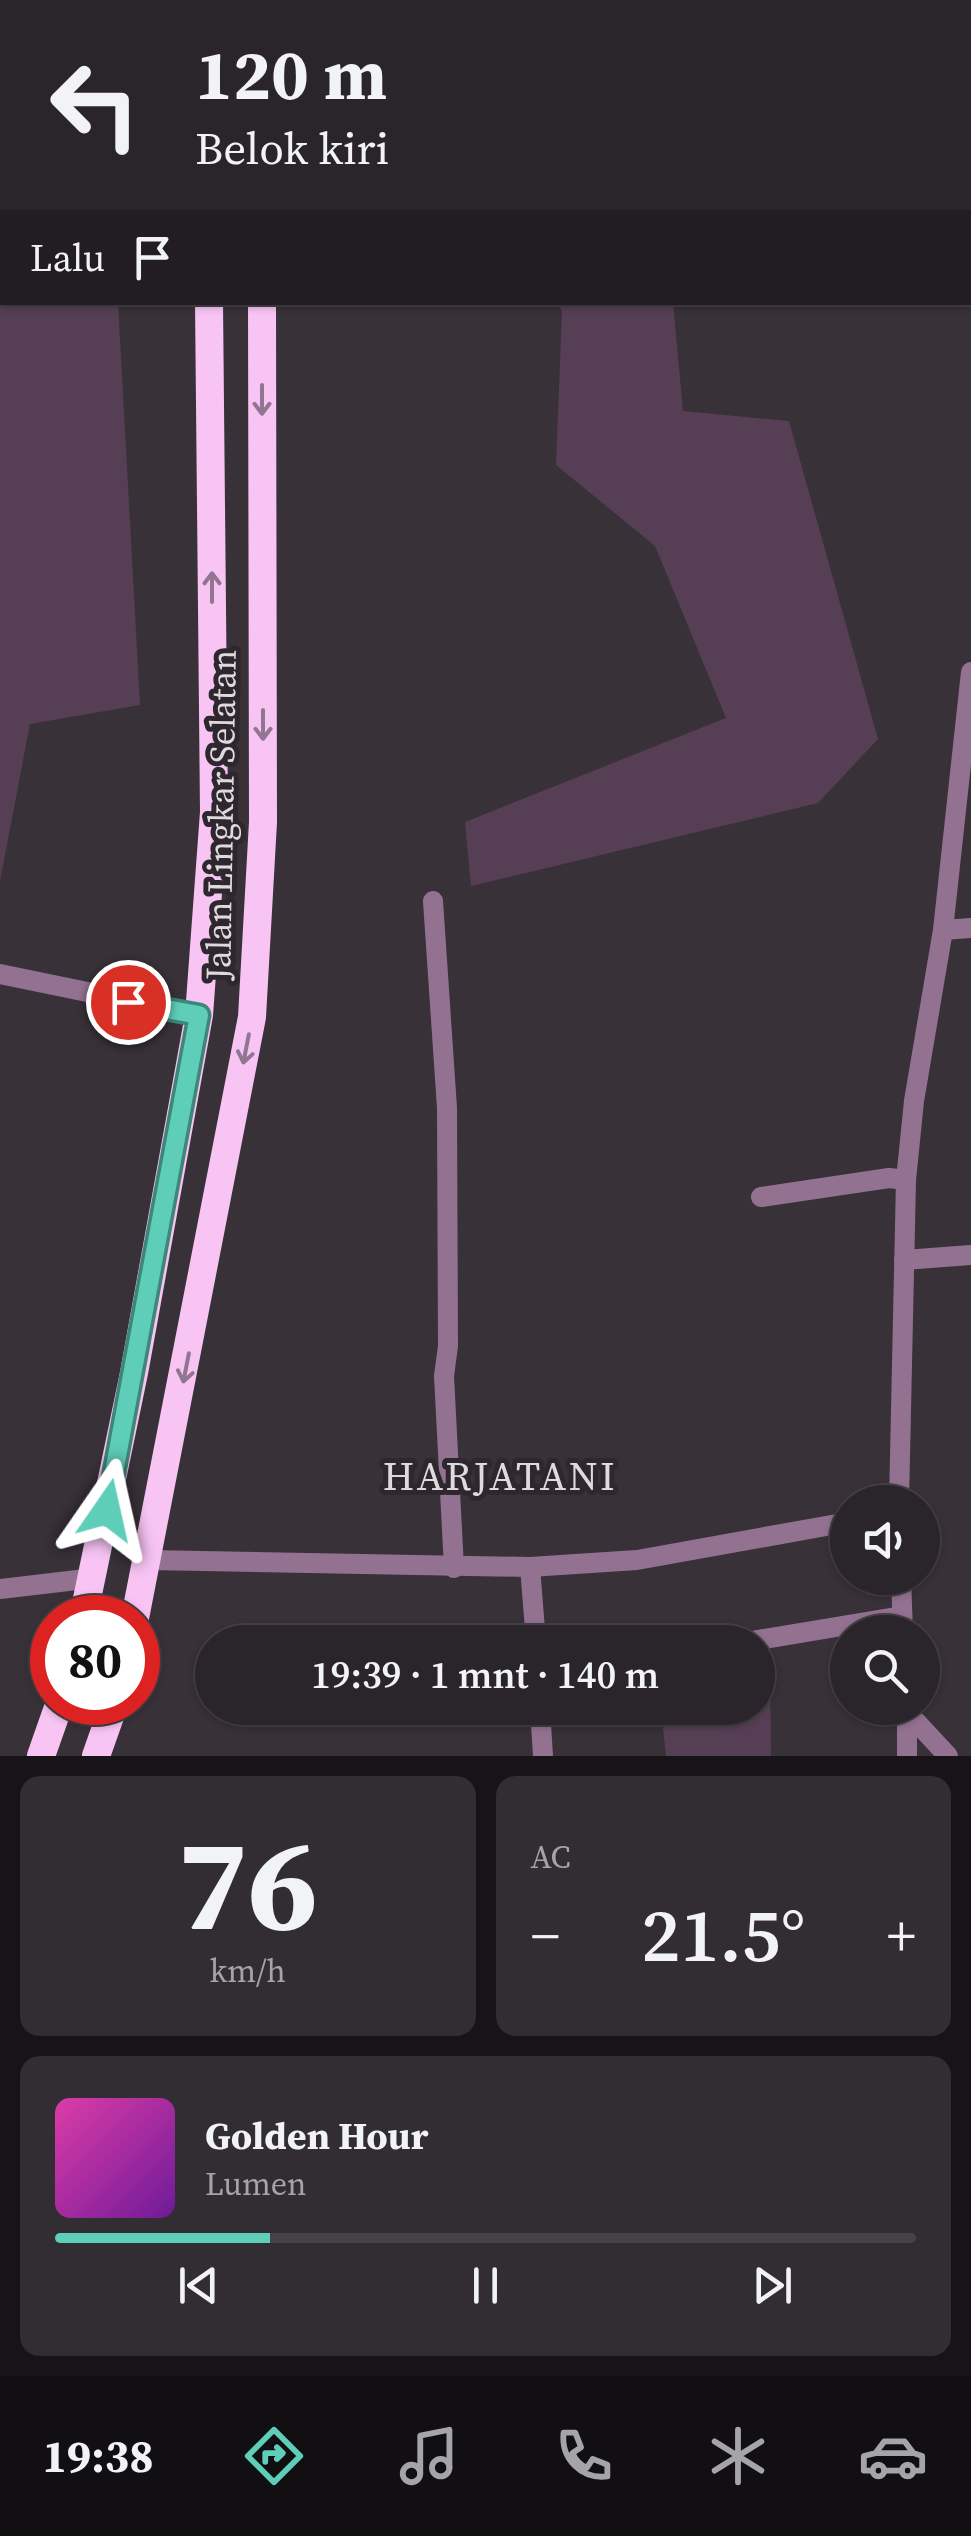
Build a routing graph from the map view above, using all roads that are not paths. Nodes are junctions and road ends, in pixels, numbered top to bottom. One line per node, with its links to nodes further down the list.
1 (210, 305): 8 (highway, Jalan Lingkar Selatan, one-way to 1)
2 (262, 305): 15 (highway, Jalan Lingkar Selatan, one-way to 15)
3 (971, 672): 6 (street)
4 (433, 900): 16 (street)
5 (971, 928): 6 (street)
6 (943, 930): 9 (street)
7 (0, 974): 8 (street)
8 (199, 1015): 18 (highway, Jalan Lingkar Selatan)
9 (906, 1180): 10 (street); 12 (street)
10 (761, 1197)
11 (971, 1255): 12 (street)
12 (904, 1260): 13 (street)
13 (899, 1485)
14 (830, 1525): 17 (street)
15 (148, 1560): 16 (street); 21 (highway, Jalan Lingkar Selatan)
16 (454, 1568): 17 (street)
17 (530, 1568): 22 (street)
18 (94, 1578): 19 (street); 20 (highway, Jalan Lingkar Selatan)
19 (0, 1589)
20 (89, 1595)
21 (140, 1595)
22 (535, 1625)
23 (830, 1632): 24 (street)
24 (775, 1639)
25 (52, 1725): 30 (highway)
26 (107, 1725): 31 (highway)
27 (541, 1725): 32 (street)
28 (907, 1725): 33 (street)
29 (920, 1725): 34 (street)
30 (41, 1756)
31 (96, 1756)
32 (542, 1756)
33 (906, 1756)
34 (948, 1756)

